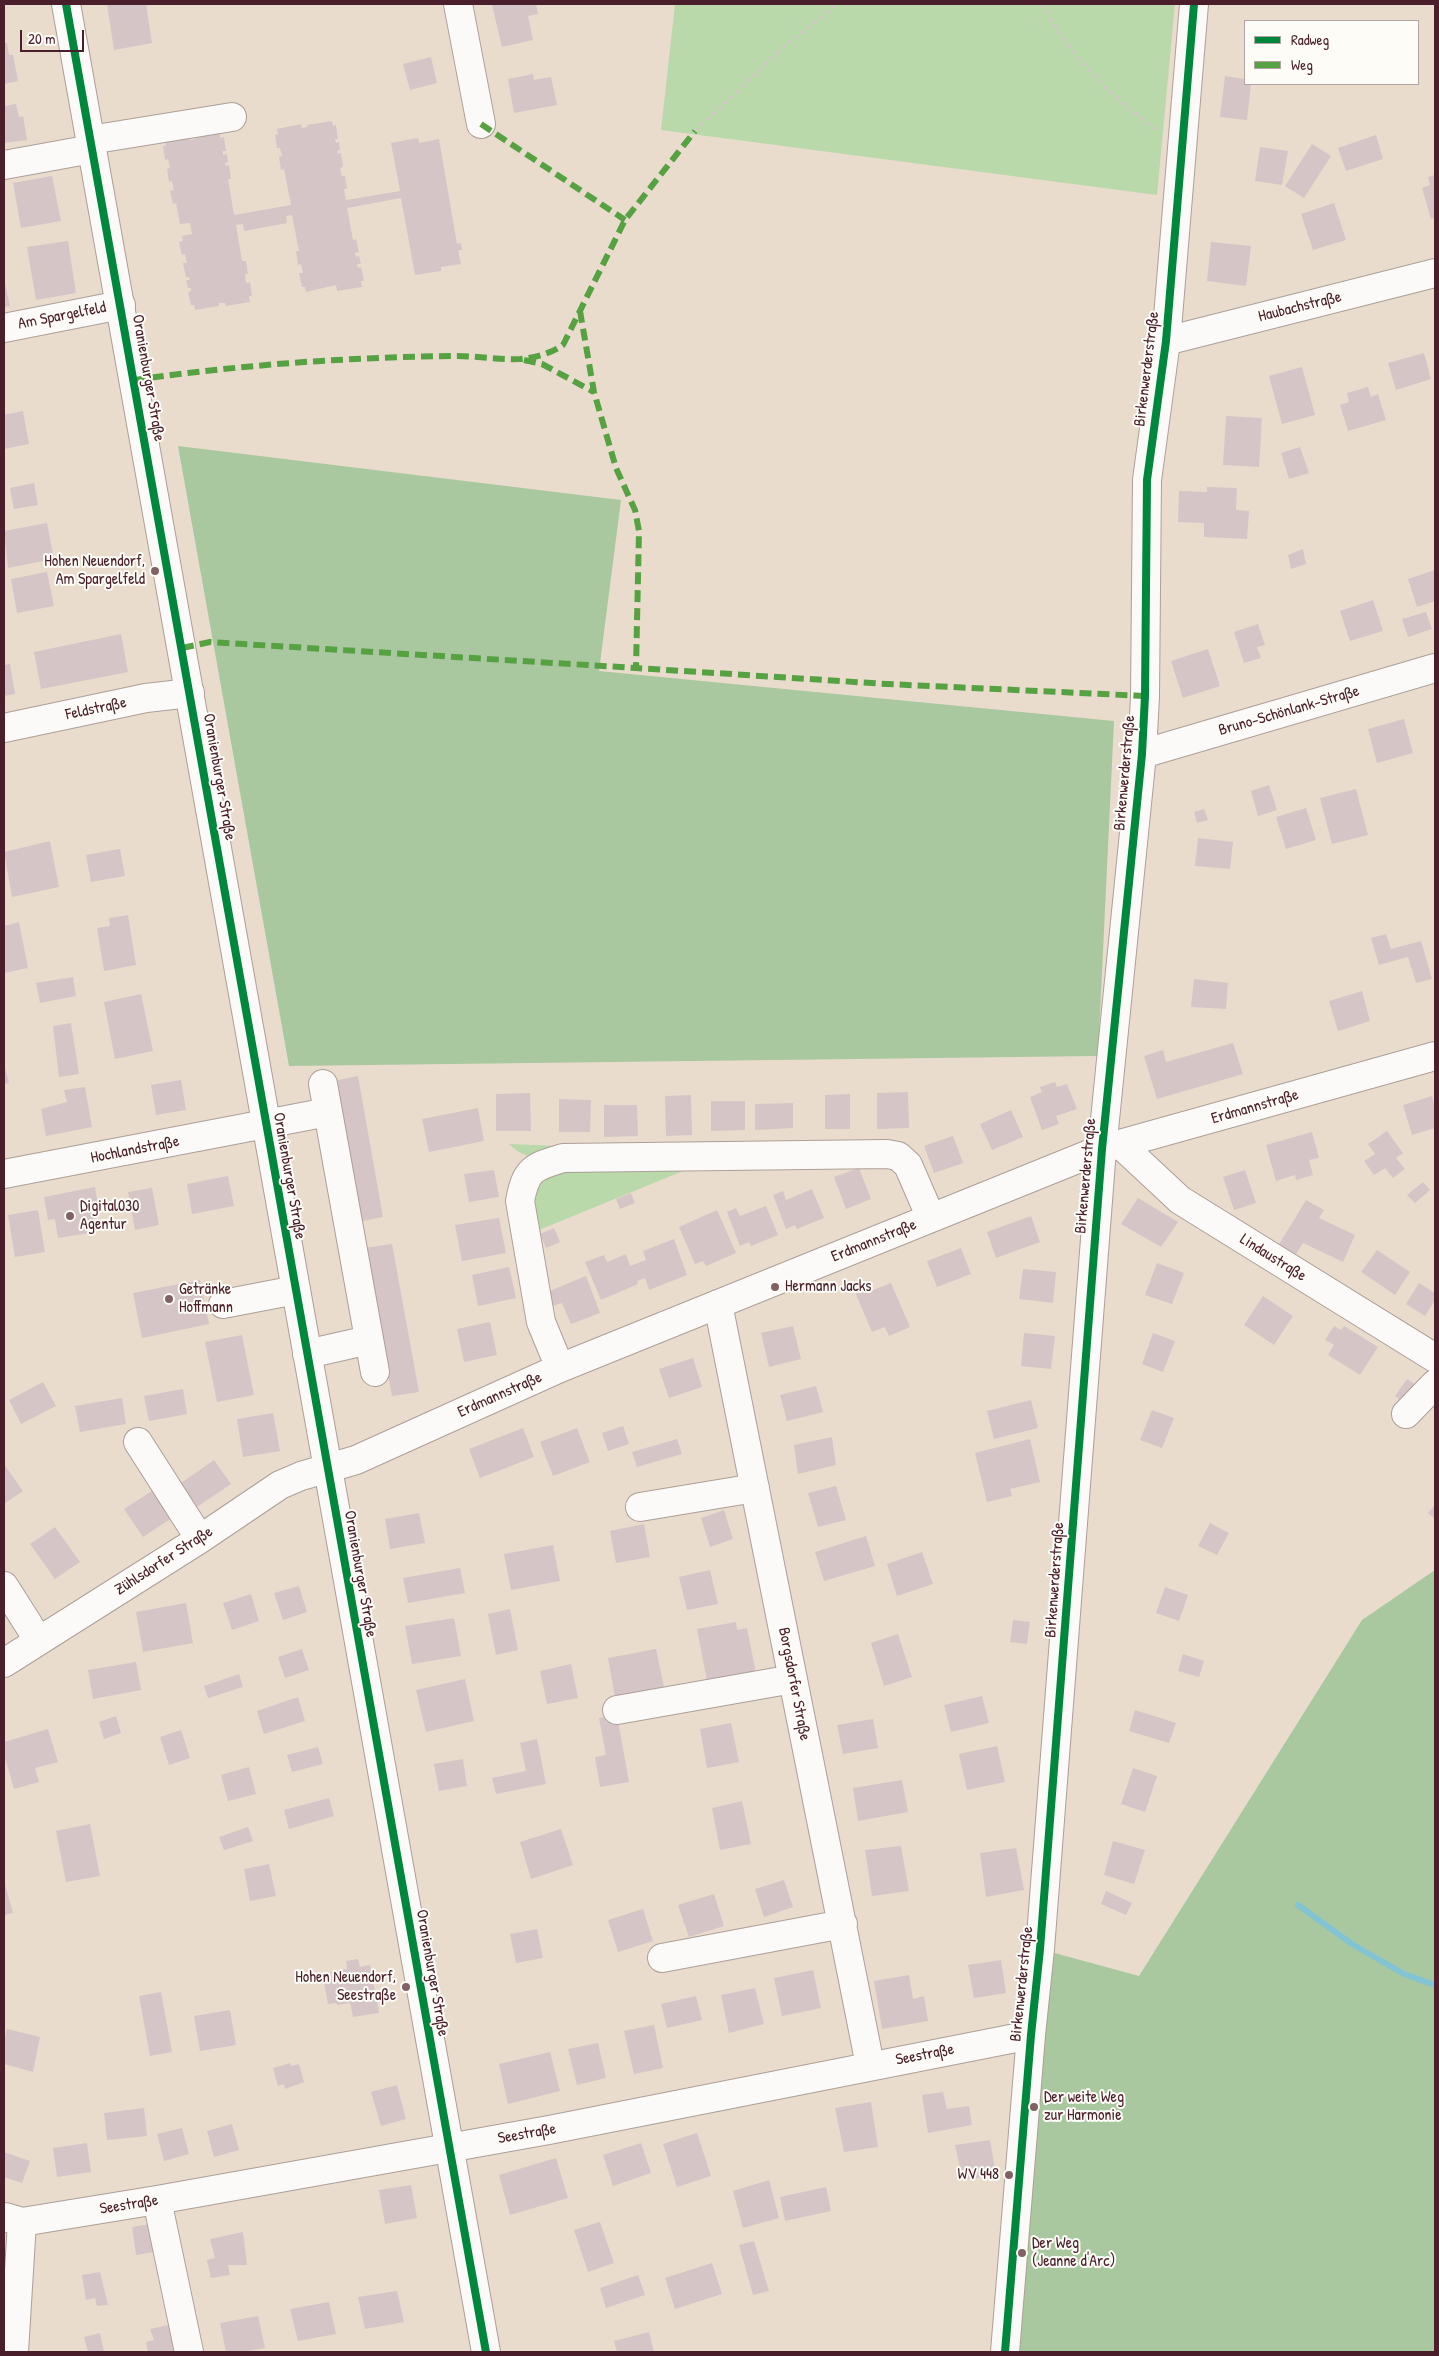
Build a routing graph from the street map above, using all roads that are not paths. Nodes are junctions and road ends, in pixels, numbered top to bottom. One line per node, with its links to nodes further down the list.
1 (66, 4): 6 (street, Oranienburger Straße)
2 (458, 4): 5 (street)
3 (1194, 4): 11 (street, Birkenwerderstraße)
4 (232, 117): 6 (street)
5 (481, 124)
6 (91, 145): 7 (street); 9 (street, Oranienburger Straße)
7 (4, 165)
8 (1435, 273): 11 (street, Haubachstraße)
9 (121, 305): 10 (street, Am Spargelfeld); 13 (street, Oranienburger Straße)
10 (4, 328)
11 (1166, 341): 15 (street, Birkenwerderstraße)
12 (1435, 668): 15 (street, Bruno-Schönlank-Straße)
13 (190, 693): 14 (street, Feldstraße); 19 (street, Oranienburger Straße)
14 (4, 728)
15 (1142, 754): 20 (street, Birkenwerderstraße)
16 (1435, 1056): 20 (street, Erdmannstraße)
17 (323, 1084): 18 (street)
18 (328, 1112): 19 (street, Hochlandstraße); 26 (street)
19 (266, 1124): 21 (street, Hochlandstraße); 23 (street, Oranienburger Straße)
20 (1111, 1147): 22 (street, Erdmannstraße); 28 (street, Lindaustraße); 45 (street, Birkenwerderstraße)
21 (4, 1174)
22 (931, 1218): 25 (street, Erdmannstraße); 29 (street)
23 (296, 1290): 24 (street); 27 (street, Oranienburger Straße)
24 (222, 1304)
25 (718, 1304): 29 (street, Erdmannstraße); 35 (street, Borgsdorfer Straße)
26 (369, 1340): 27 (street); 30 (street)
27 (307, 1354): 34 (street, Oranienburger Straße)
28 (1435, 1358)
29 (560, 1368): 34 (street, Erdmannstraße)
30 (375, 1372)
31 (1435, 1384): 32 (street)
32 (1406, 1414)
33 (138, 1442): 37 (street)
34 (328, 1469): 37 (street, Zühlsdorfer Straße); 47 (street, Oranienburger Straße)
35 (755, 1488): 36 (street); 41 (street, Borgsdorfer Straße)
36 (640, 1507)
37 (200, 1539): 39 (street, Zühlsdorfer Straße)
38 (4, 1586): 39 (street)
39 (39, 1641): 40 (street, Zühlsdorfer Straße)
40 (4, 1663)
41 (793, 1679): 42 (street); 43 (street, Borgsdorfer Straße)
42 (617, 1710)
43 (843, 1924): 44 (street); 46 (street, Borgsdorfer Straße)
44 (662, 1958)
45 (1030, 2035): 46 (street, Seestraße); 53 (street, Birkenwerderstraße)
46 (870, 2065): 47 (street, Seestraße)
47 (450, 2148): 48 (street, Seestraße); 52 (street, Oranienburger Straße)
48 (156, 2200): 49 (street, Seestraße); 51 (street)
49 (13, 2219): 50 (street, Seestraße)
50 (15, 2343)
51 (189, 2352)
52 (486, 2352)
53 (1005, 2352)

